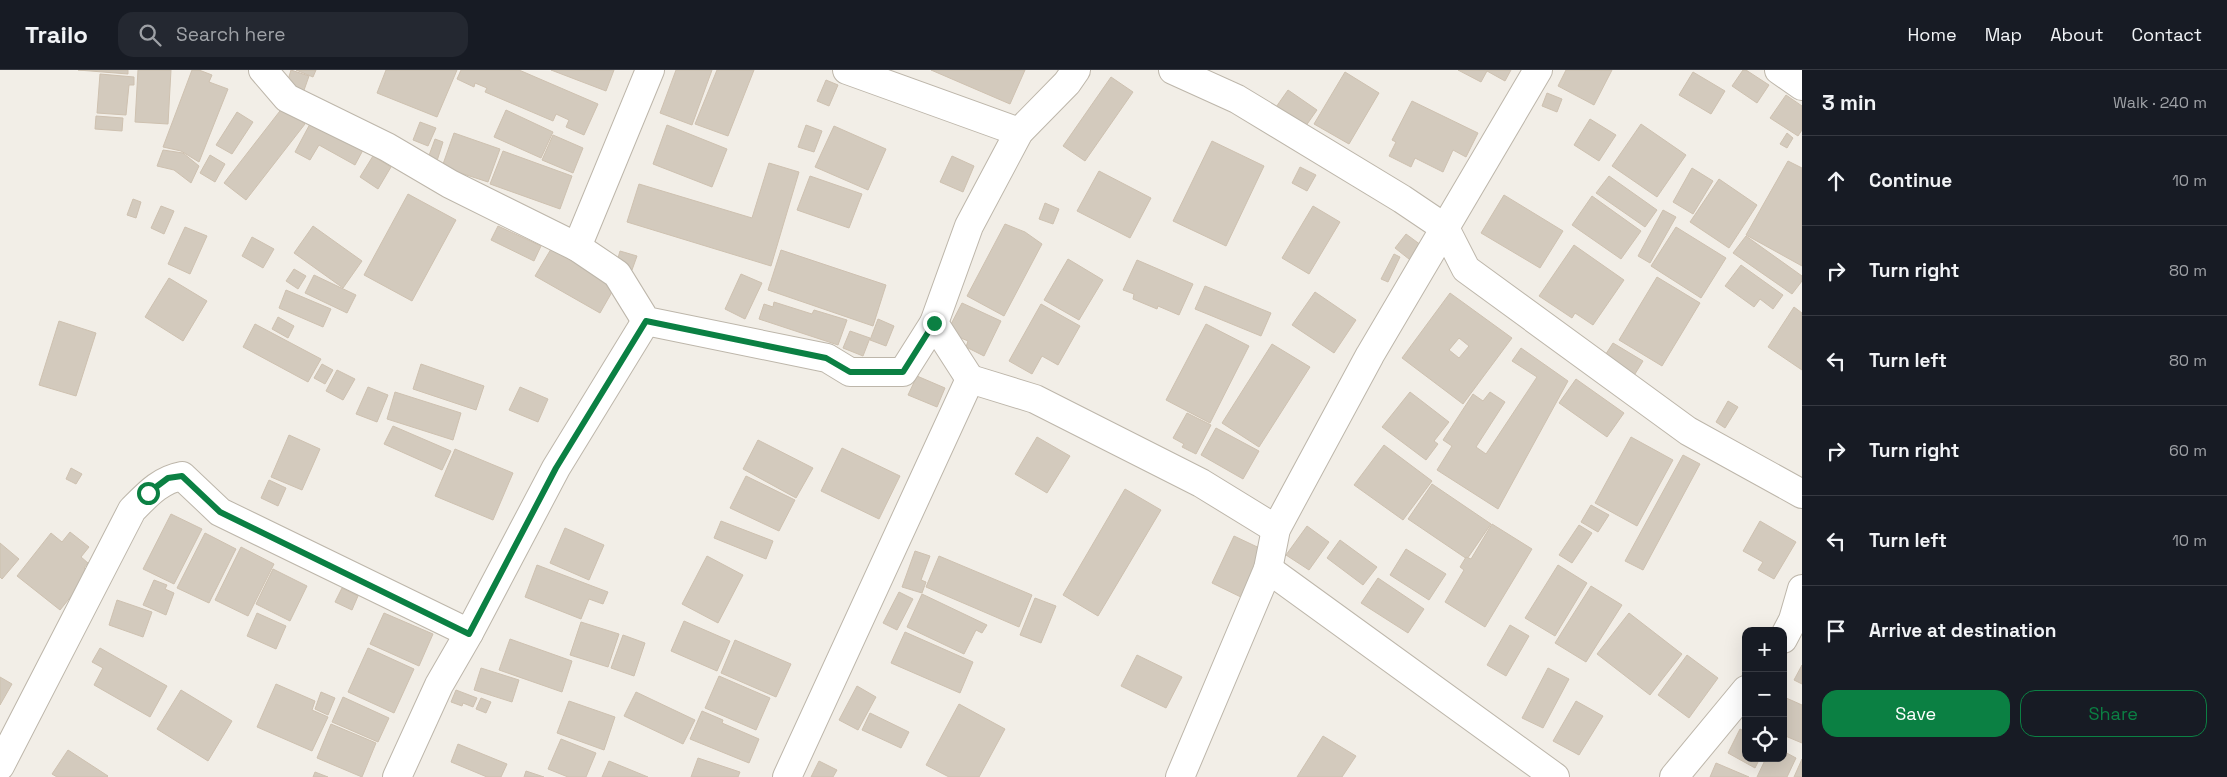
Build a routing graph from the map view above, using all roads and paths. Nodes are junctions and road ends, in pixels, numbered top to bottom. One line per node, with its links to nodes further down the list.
1 (263, 70): 11 (street)
2 (650, 70): 11 (street)
3 (847, 70): 9 (street)
4 (1076, 70): 9 (street)
5 (1173, 70): 10 (street)
6 (1538, 70): 10 (street)
7 (1779, 70): 8 (street)
8 (1802, 86)
9 (1019, 132): 13 (street)
10 (1446, 228): 15 (street); 16 (street)
11 (577, 247): 12 (street)
12 (646, 321): 13 (street); 20 (street)
13 (934, 323): 14 (street)
14 (970, 379): 16 (street); 24 (street)
15 (1802, 494)
16 (1276, 529): 17 (street)
17 (1268, 569): 25 (street); 26 (street)
18 (1802, 589): 19 (street)
19 (1787, 632)
20 (469, 634): 22 (street); 23 (street)
21 (1742, 695): 27 (street)
22 (0, 766)
23 (397, 777)
24 (787, 777)
25 (1180, 777)
26 (1555, 777)
27 (1674, 777)

